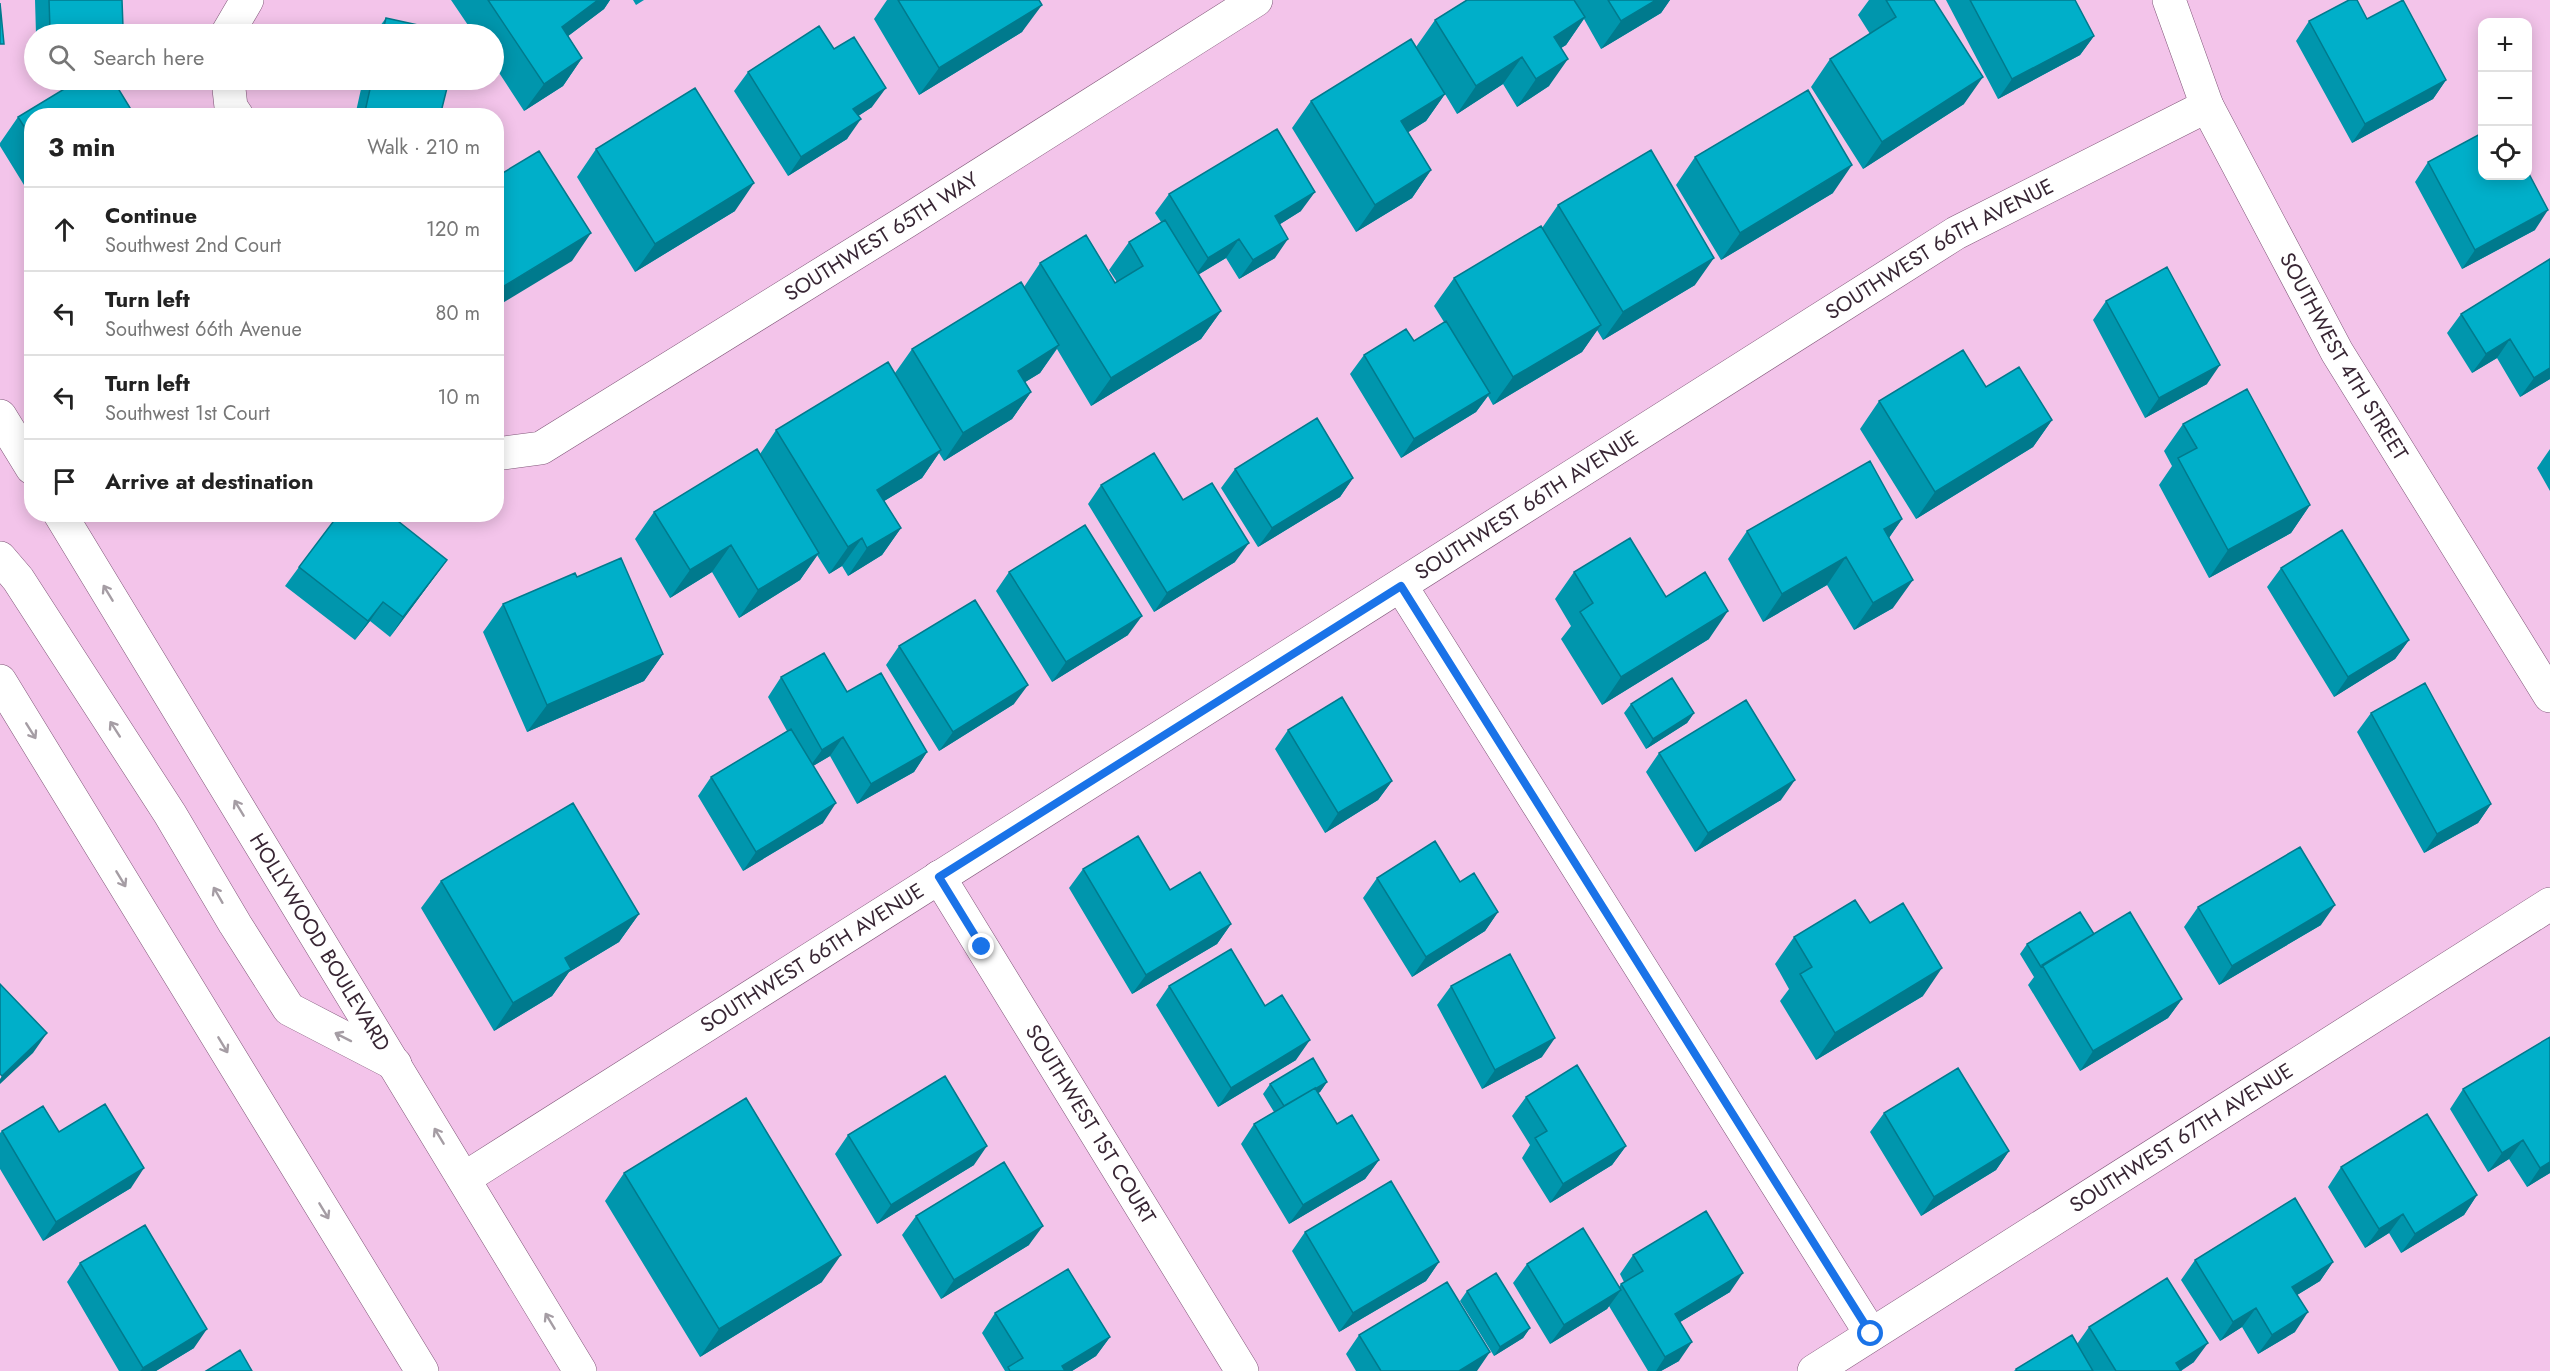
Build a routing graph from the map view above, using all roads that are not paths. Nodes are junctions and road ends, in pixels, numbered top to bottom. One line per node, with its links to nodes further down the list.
1 (247, 0): 4 (main road)
2 (1256, 0): 9 (main road, SOUTHWEST 65TH WAY)
3 (2169, 0): 6 (main road, SOUTHWEST 4TH STREET)
4 (233, 24)
5 (229, 90): 7 (main road)
6 (2206, 106): 13 (main road, SOUTHWEST 66TH AVENUE); 15 (main road, SOUTHWEST 4TH STREET)
7 (232, 108)
8 (0, 417): 10 (main road)
9 (504, 453)
10 (24, 455)
11 (65, 522): 18 (main road, HOLLYWOOD BOULEVARD, one-way to 11)
12 (0, 558): 18 (main road, one-way to 12)
13 (1401, 586): 16 (main road, SOUTHWEST 66TH AVENUE); 20 (main road)
14 (0, 681): 21 (main road, one-way to 21)
15 (2550, 696)
16 (939, 877): 19 (main road, SOUTHWEST 66TH AVENUE); 23 (main road, SOUTHWEST 1ST COURT)
17 (2550, 904): 20 (main road, SOUTHWEST 67TH AVENUE)
18 (395, 1064): 19 (main road, HOLLYWOOD BOULEVARD, one-way to 18)
19 (465, 1178): 22 (main road, HOLLYWOOD BOULEVARD, one-way to 19)
20 (1871, 1334): 24 (main road, SOUTHWEST 67TH AVENUE)
21 (422, 1371)
22 (580, 1371)
23 (1242, 1371)
24 (1814, 1371)

